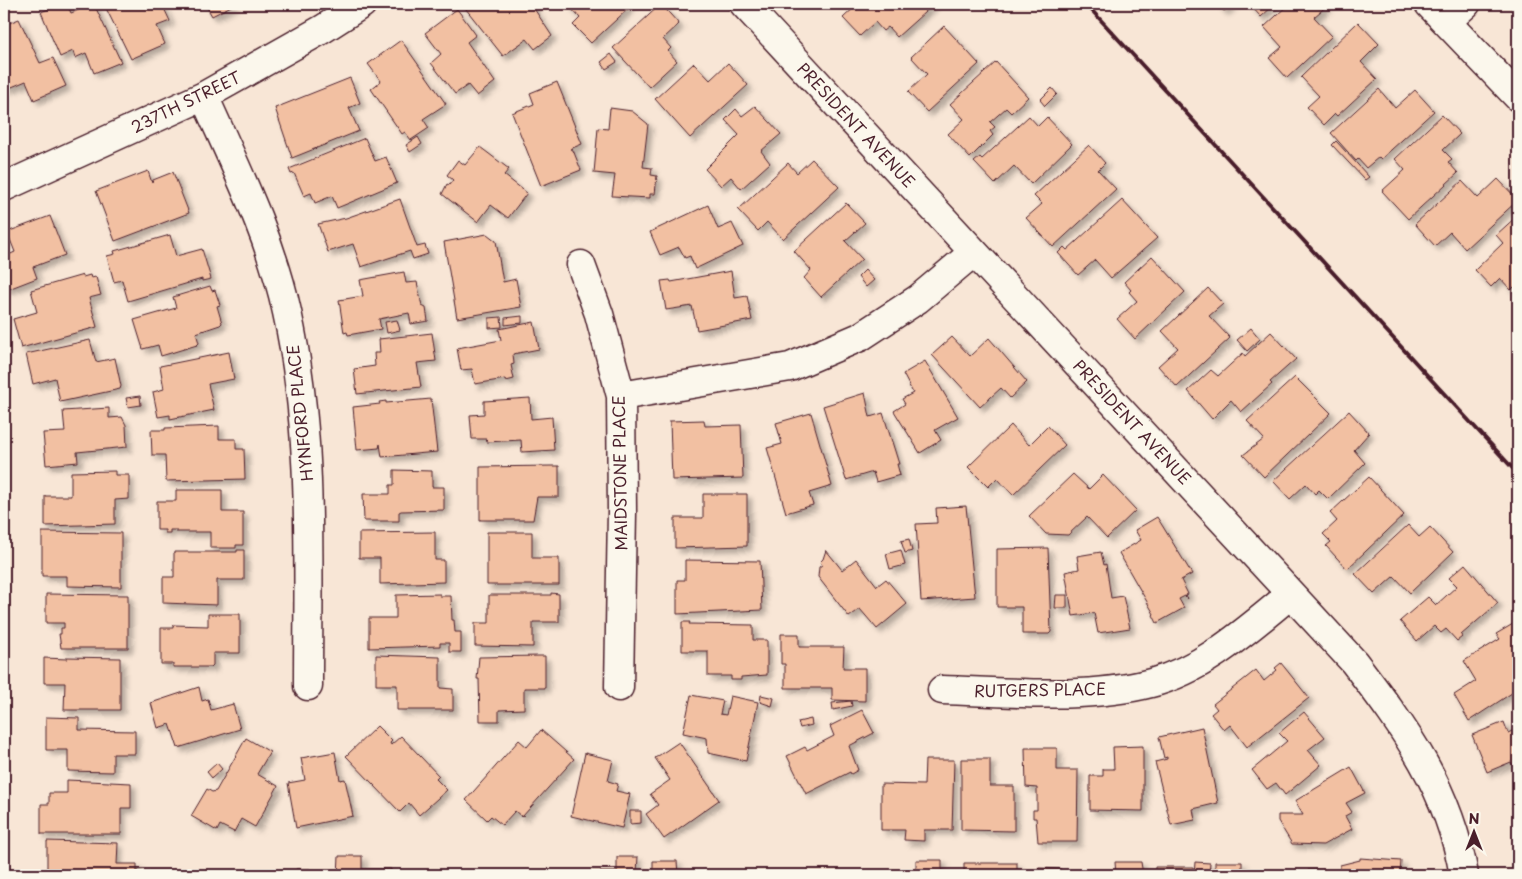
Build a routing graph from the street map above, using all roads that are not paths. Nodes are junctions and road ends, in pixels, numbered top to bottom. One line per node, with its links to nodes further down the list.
1 (362, 4): 5 (street, 237TH STREET)
2 (744, 4): 8 (street, PRESIDENT AVENUE)
3 (1466, 4): 4 (street)
4 (1437, 13): 6 (street)
5 (204, 96): 7 (street, 237TH STREET); 12 (street, HYNFORD PLACE)
6 (1518, 97)
7 (4, 187)
8 (974, 252): 10 (street); 11 (street, PRESIDENT AVENUE)
9 (581, 265): 10 (street, MAIDSTONE PLACE)
10 (621, 396): 13 (street, MAIDSTONE PLACE)
11 (1291, 594): 14 (street, RUTGERS PLACE); 15 (street, PRESIDENT AVENUE)
12 (308, 686)
13 (619, 687)
14 (942, 690)
15 (1464, 875)

